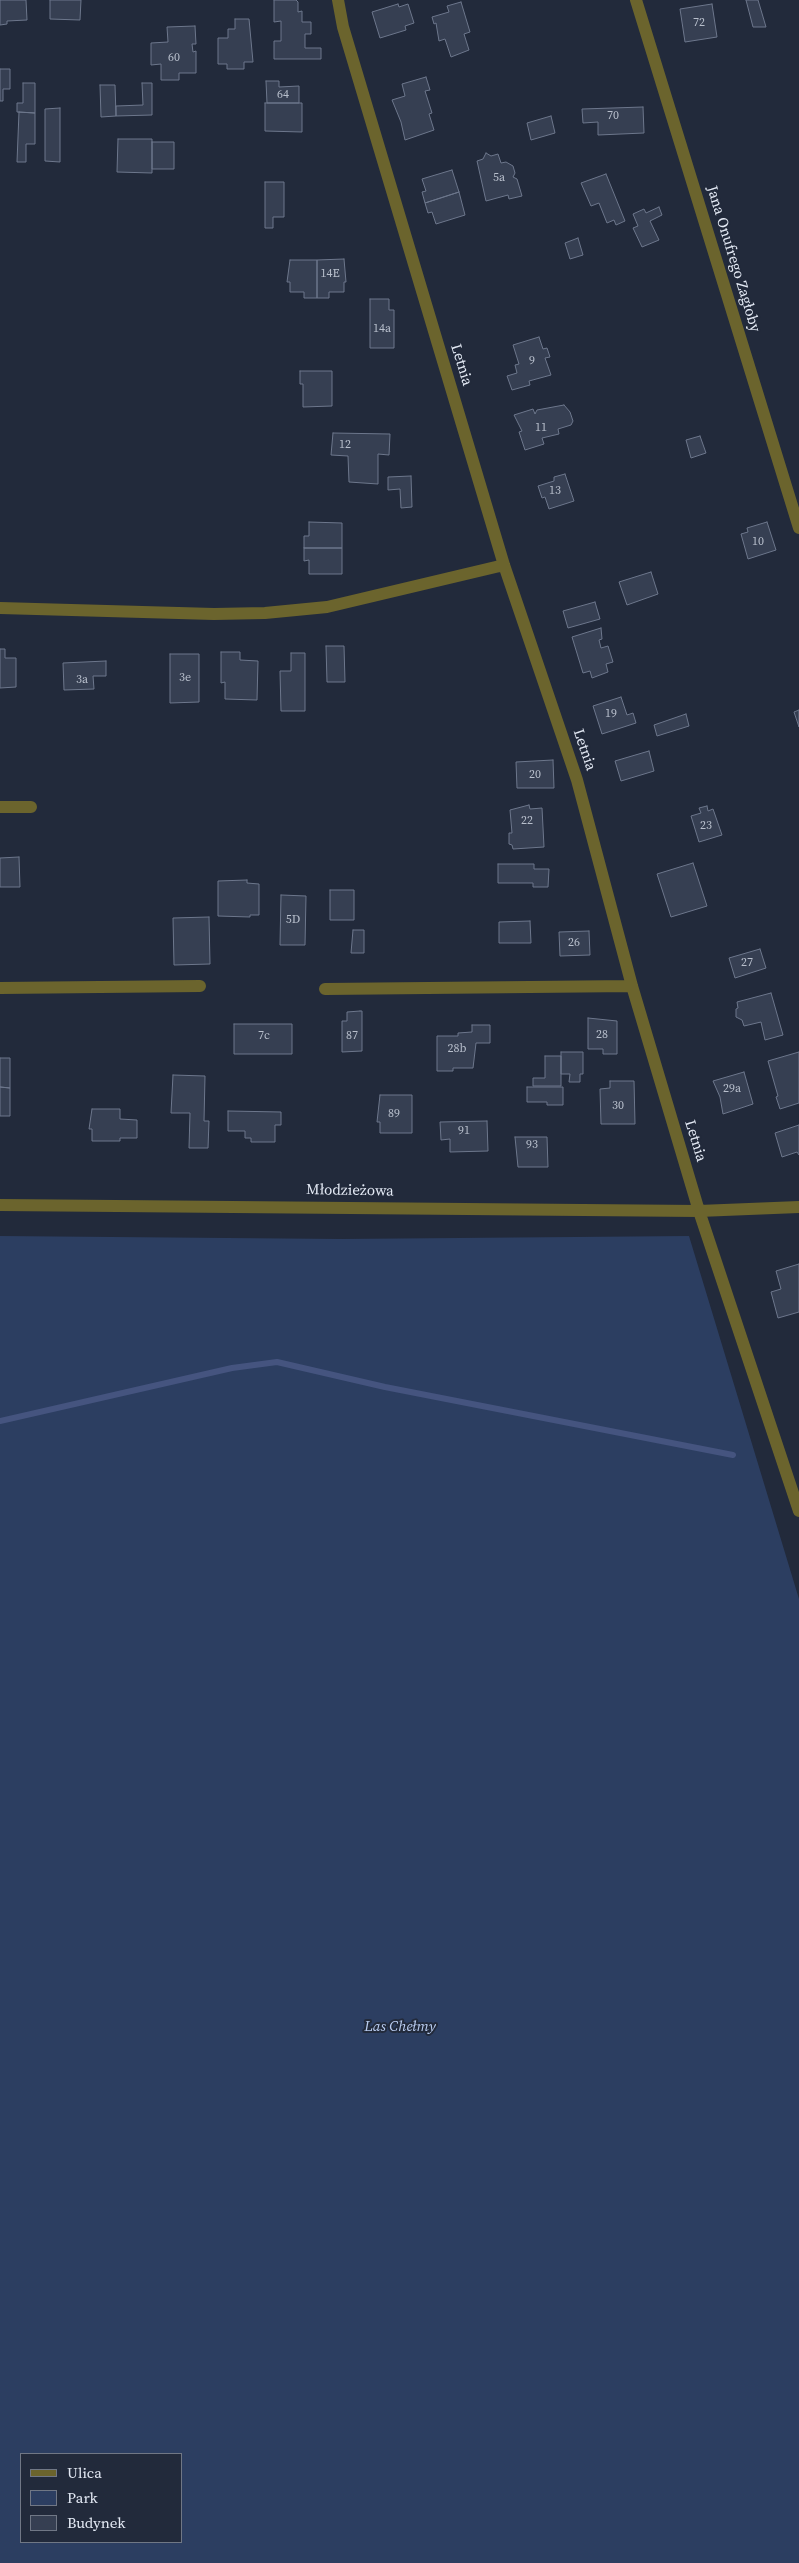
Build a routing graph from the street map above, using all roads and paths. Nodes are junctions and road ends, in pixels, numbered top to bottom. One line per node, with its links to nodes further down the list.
1 (338, 0): 4 (street, Letnia)
2 (636, 0): 3 (street, Jana Onufrego Zagłoby)
3 (799, 528)
4 (504, 565): 5 (street); 9 (street, Letnia)
5 (0, 608)
6 (0, 807): 7 (street)
7 (31, 807)
8 (200, 986): 10 (street)
9 (632, 986): 11 (street); 14 (street, Letnia)
10 (0, 988)
11 (325, 989)
12 (0, 1205): 14 (street, Młodzieżowa)
13 (799, 1207): 14 (street, Młodzieżowa)
14 (699, 1211): 15 (street, Letnia)
15 (799, 1511)

